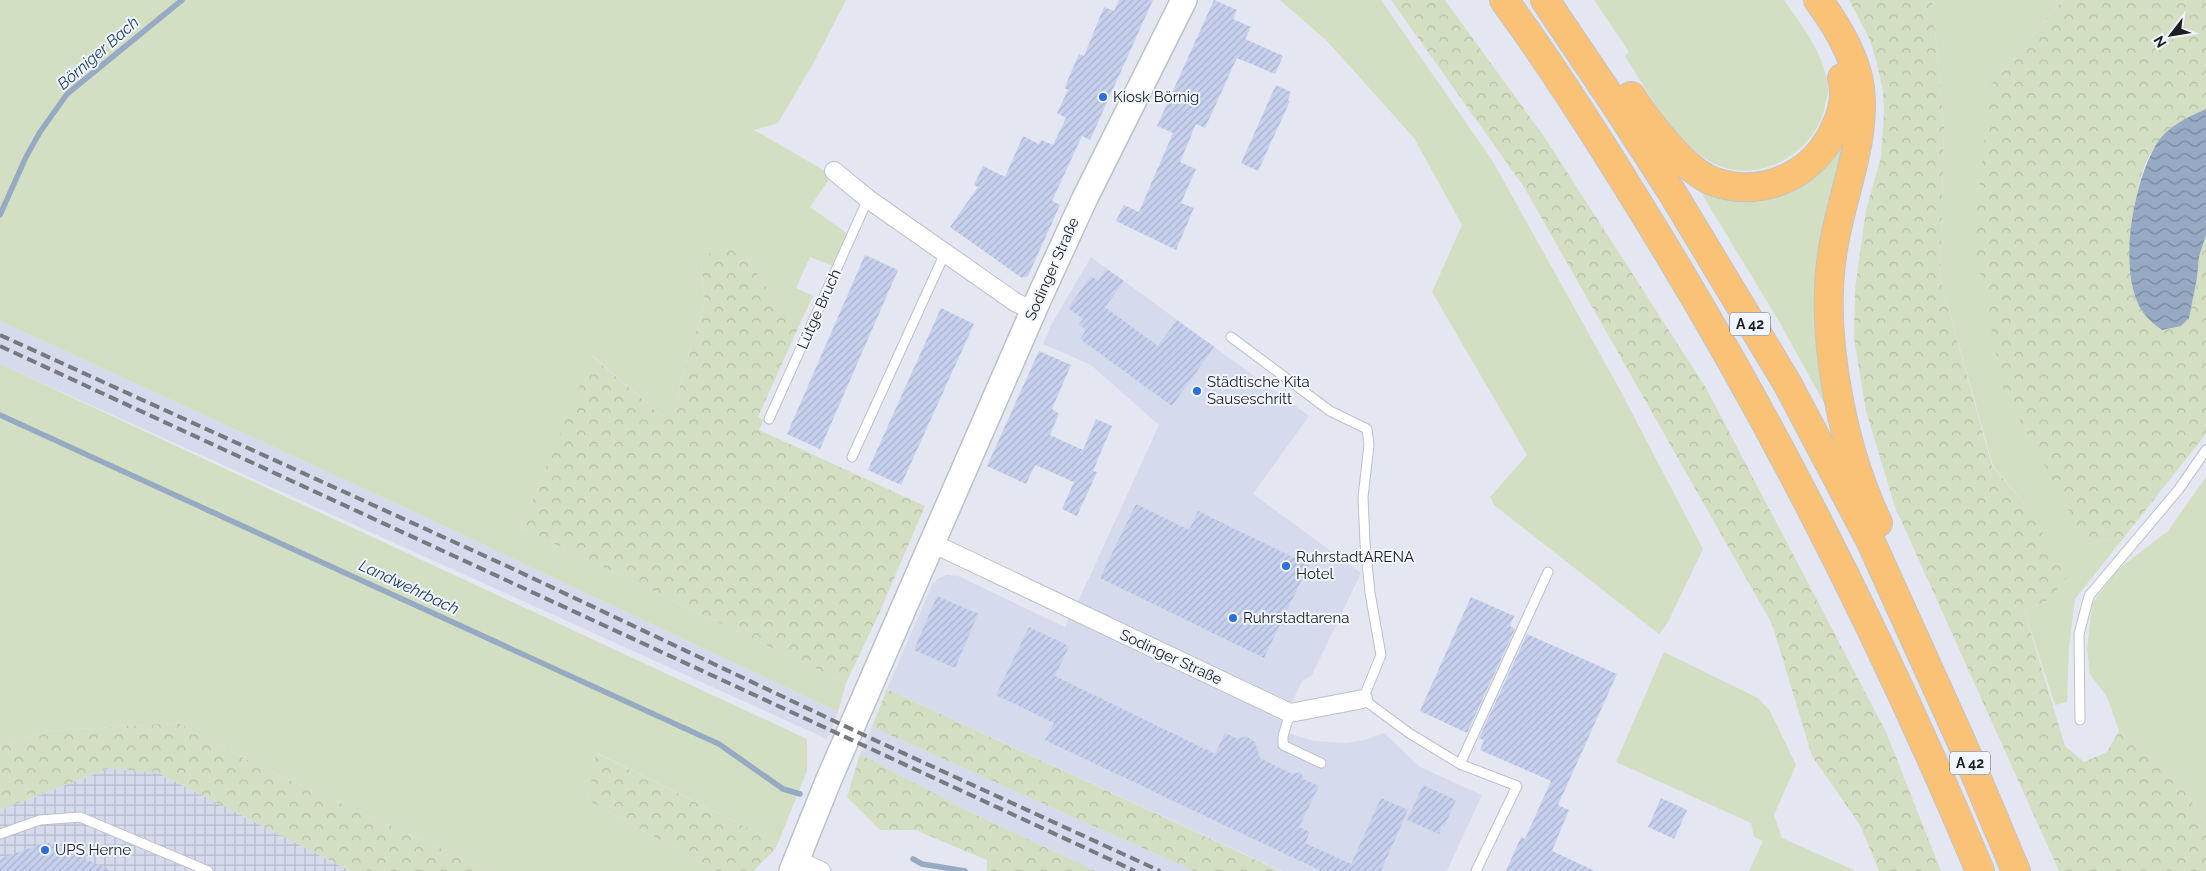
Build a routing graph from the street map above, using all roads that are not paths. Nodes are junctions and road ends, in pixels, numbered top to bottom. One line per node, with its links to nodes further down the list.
1 (1184, 0): 9 (street, Sodinger Straße)
2 (1504, 0): 27 (highway, A 42)
3 (1805, 0): 5 (highway)
4 (1818, 0): 16 (highway)
5 (1548, 4): 16 (highway, A 42)
6 (834, 171): 7 (street)
7 (868, 199): 8 (street); 11 (lane, Lütge Bruch)
8 (945, 253): 9 (street); 13 (lane)
9 (1033, 311): 14 (street, Sodinger Straße)
10 (1232, 337): 17 (lane)
11 (769, 418)
12 (2206, 450): 19 (lane)
13 (852, 457)
14 (932, 543): 18 (street, Sodinger Straße); 23 (street, Sodinger Straße)
15 (1548, 572): 21 (lane)
16 (1922, 655): 28 (highway, A 42)
17 (1363, 699): 18 (street); 21 (lane)
18 (1290, 713): 20 (lane)
19 (2080, 720)
20 (1321, 763)
21 (1460, 764): 26 (lane)
22 (0, 834): 24 (lane)
23 (795, 866): 25 (street)
24 (208, 871)
25 (821, 871)
26 (1476, 871)
27 (1980, 871)
28 (2016, 871)

